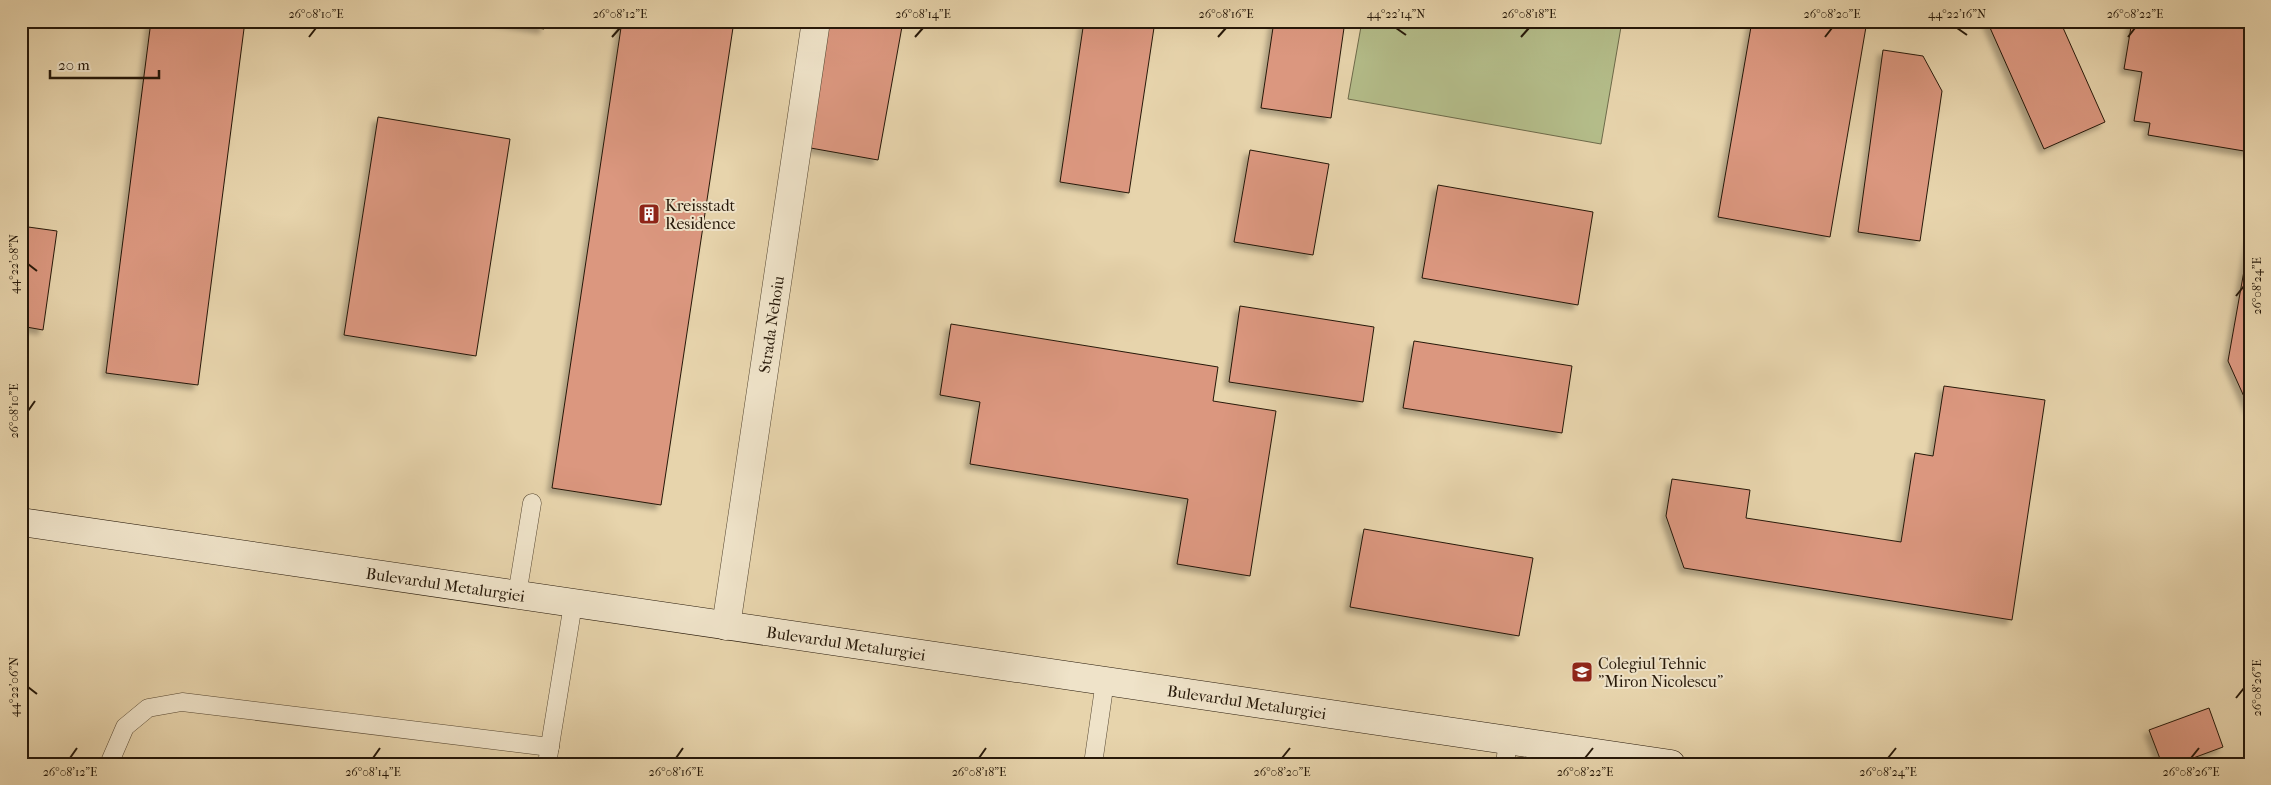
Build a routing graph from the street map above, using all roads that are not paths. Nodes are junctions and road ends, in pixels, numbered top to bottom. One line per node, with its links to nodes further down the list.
1 (816, 21): 6 (main road, Strada Nehoiu)
2 (532, 503): 4 (lane)
3 (21, 522): 4 (main road, Bulevardul Metalurgiei)
4 (517, 596): 5 (main road, Bulevardul Metalurgiei)
5 (574, 604): 6 (main road, Bulevardul Metalurgiei); 9 (lane)
6 (726, 626): 7 (main road, Bulevardul Metalurgiei)
7 (1105, 681): 8 (main road, Bulevardul Metalurgiei); 12 (lane)
8 (1507, 752): 10 (main road, Bulevardul Metalurgiei)
9 (549, 756): 11 (lane)
10 (1621, 760): 13 (main road, Bulevardul Metalurgiei)
11 (109, 764)
12 (1093, 764)
13 (1671, 764)

